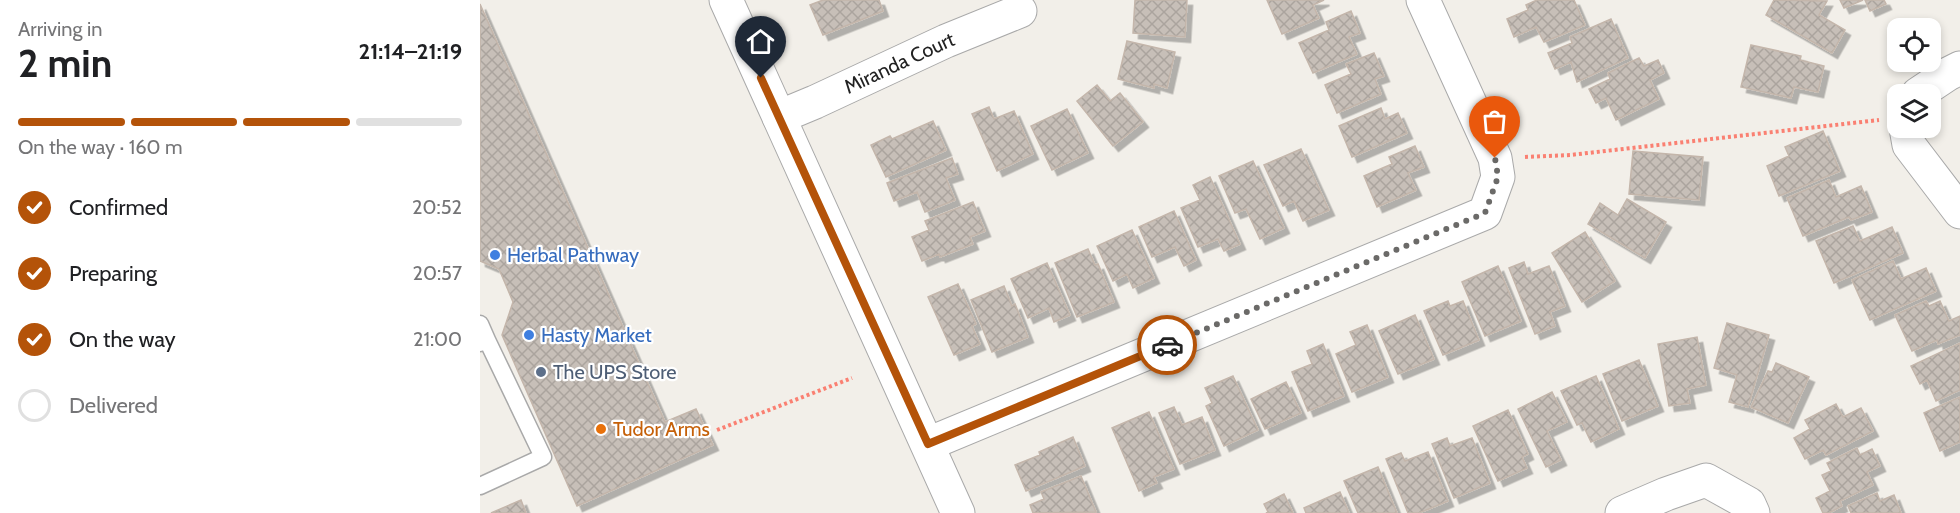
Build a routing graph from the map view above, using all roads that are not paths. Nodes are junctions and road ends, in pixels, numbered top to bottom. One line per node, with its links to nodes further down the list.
1 (726, 0): 6 (street)
2 (1423, 0): 10 (street)
3 (1020, 11): 6 (street, Miranda Court)
4 (1960, 68): 5 (street)
5 (1933, 84)
6 (779, 117): 10 (street)
7 (1905, 138): 8 (street)
8 (1960, 212)
9 (482, 336): 11 (lane)
10 (928, 444): 12 (street)
11 (480, 486)
12 (958, 513)
13 (1622, 513): 14 (street)
14 (1753, 513)

